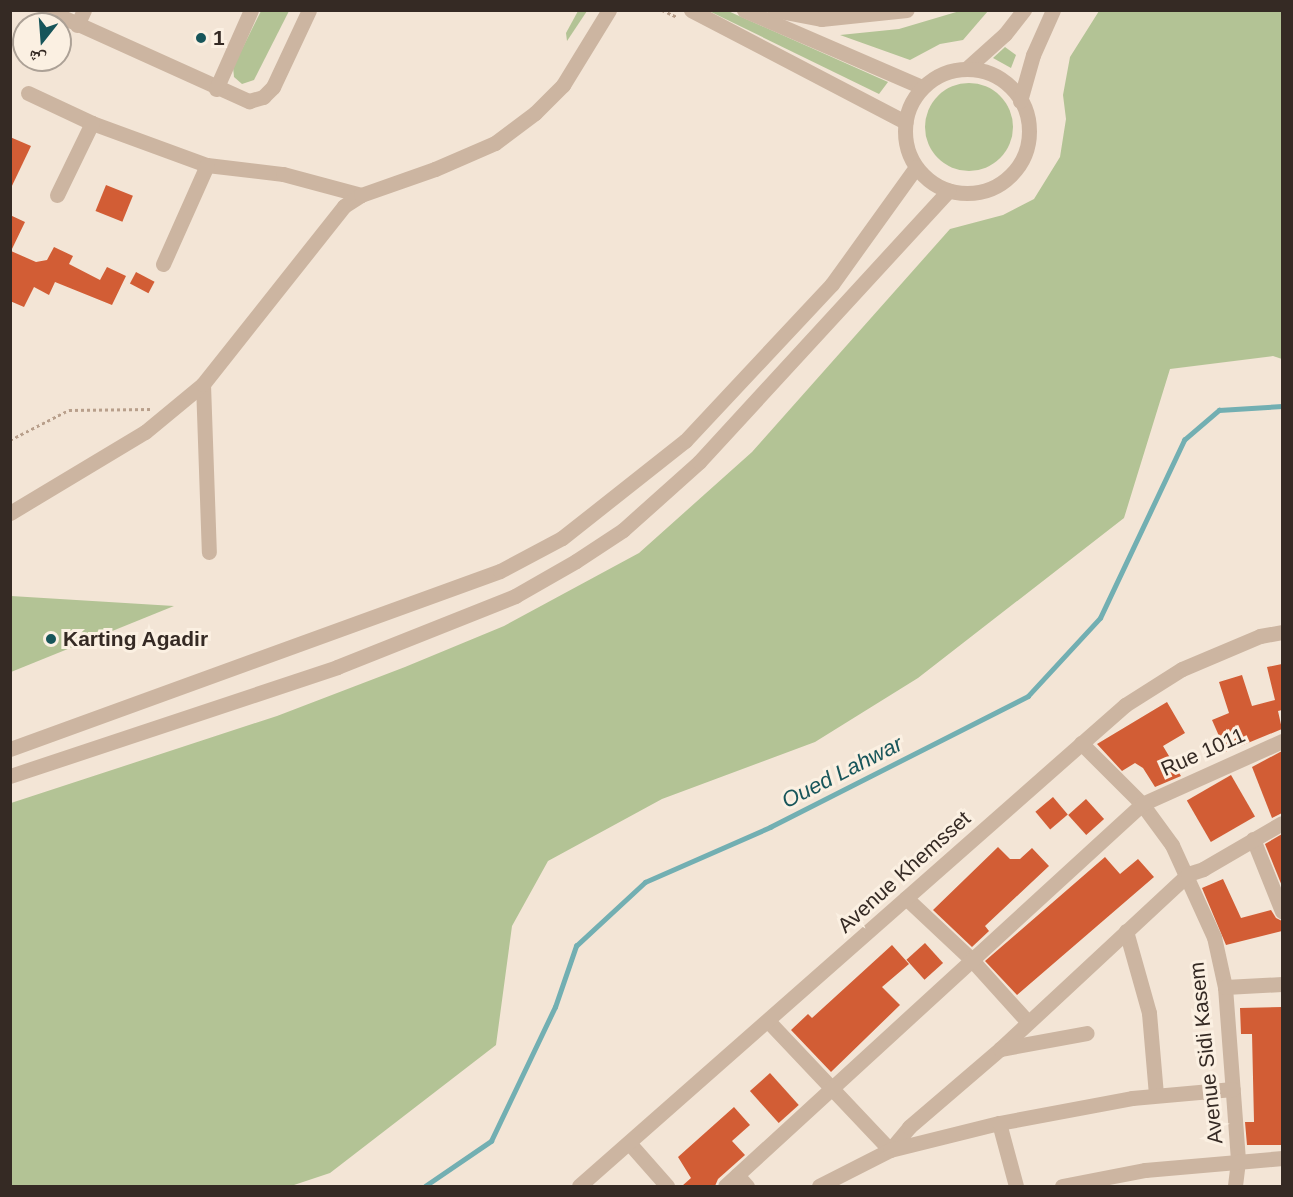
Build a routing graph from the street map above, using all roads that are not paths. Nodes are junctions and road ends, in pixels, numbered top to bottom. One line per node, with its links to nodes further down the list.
1 (47, 10): 11 (street)
2 (251, 10): 14 (street)
3 (309, 10): 14 (street)
4 (609, 10): 23 (street)
5 (691, 10): 17 (street)
6 (744, 10): 13 (street)
7 (774, 10): 8 (street)
8 (907, 10)
9 (1024, 10): 12 (street)
10 (1053, 10): 16 (street)
11 (81, 18): 14 (street)
12 (966, 69): 13 (street); 16 (street)
13 (922, 87): 17 (street)
14 (216, 89)
15 (28, 93): 18 (street)
16 (1020, 101): 21 (street)
17 (905, 122): 20 (street)
18 (92, 123): 19 (street); 22 (street)
19 (207, 165): 23 (street); 24 (street)
20 (916, 167): 21 (street); 31 (street)
21 (949, 190): 32 (street)
22 (57, 195)
23 (361, 195): 25 (street)
24 (163, 264)
25 (203, 384): 26 (street); 27 (street)
26 (10, 513)
27 (209, 552)
28 (1282, 632): 30 (street, Avenue Khemsset)
29 (1282, 741): 33 (street, Rue 1011)
30 (1081, 743): 33 (street, Avenue Sidi Kasem); 37 (street, Avenue Khemsset)
31 (10, 749)
32 (10, 776)
33 (1142, 804): 36 (street, Avenue Sidi Kasem); 40 (street, Rue 1011)
34 (1282, 823): 35 (street)
35 (1253, 839): 36 (street); 38 (street)
36 (1188, 874): 39 (street); 42 (street, Avenue Sidi Kasem)
37 (906, 898): 40 (street); 44 (street, Avenue Khemsset)
38 (1282, 911)
39 (1126, 931): 43 (street); 49 (street)
40 (970, 958): 43 (street); 47 (street, Rue 1011)
41 (1282, 984): 42 (street)
42 (1225, 987): 48 (street, Avenue Sidi Kasem)
43 (1026, 1020): 46 (street)
44 (769, 1022): 47 (street); 51 (street, Avenue Khemsset)
45 (1087, 1033): 46 (street)
46 (1000, 1049): 52 (street)
47 (833, 1087): 52 (street); 56 (street, Rue 1011)
48 (1233, 1089): 49 (street); 54 (street, Avenue Sidi Kasem)
49 (1156, 1095): 50 (street)
50 (999, 1124): 52 (street); 61 (street)
51 (630, 1144): 57 (street, Avenue Khemsset); 58 (street)
52 (890, 1150): 60 (street)
53 (1282, 1158): 54 (street)
54 (1238, 1161): 55 (street); 64 (street, Avenue Sidi Kasem)
55 (1145, 1170): 62 (street); 63 (street)
56 (742, 1181): 59 (street, Rue 1011)
57 (579, 1186)
58 (668, 1186)
59 (725, 1186)
60 (819, 1186)
61 (1016, 1186)
62 (1062, 1186)
63 (1145, 1186)
64 (1235, 1186)

